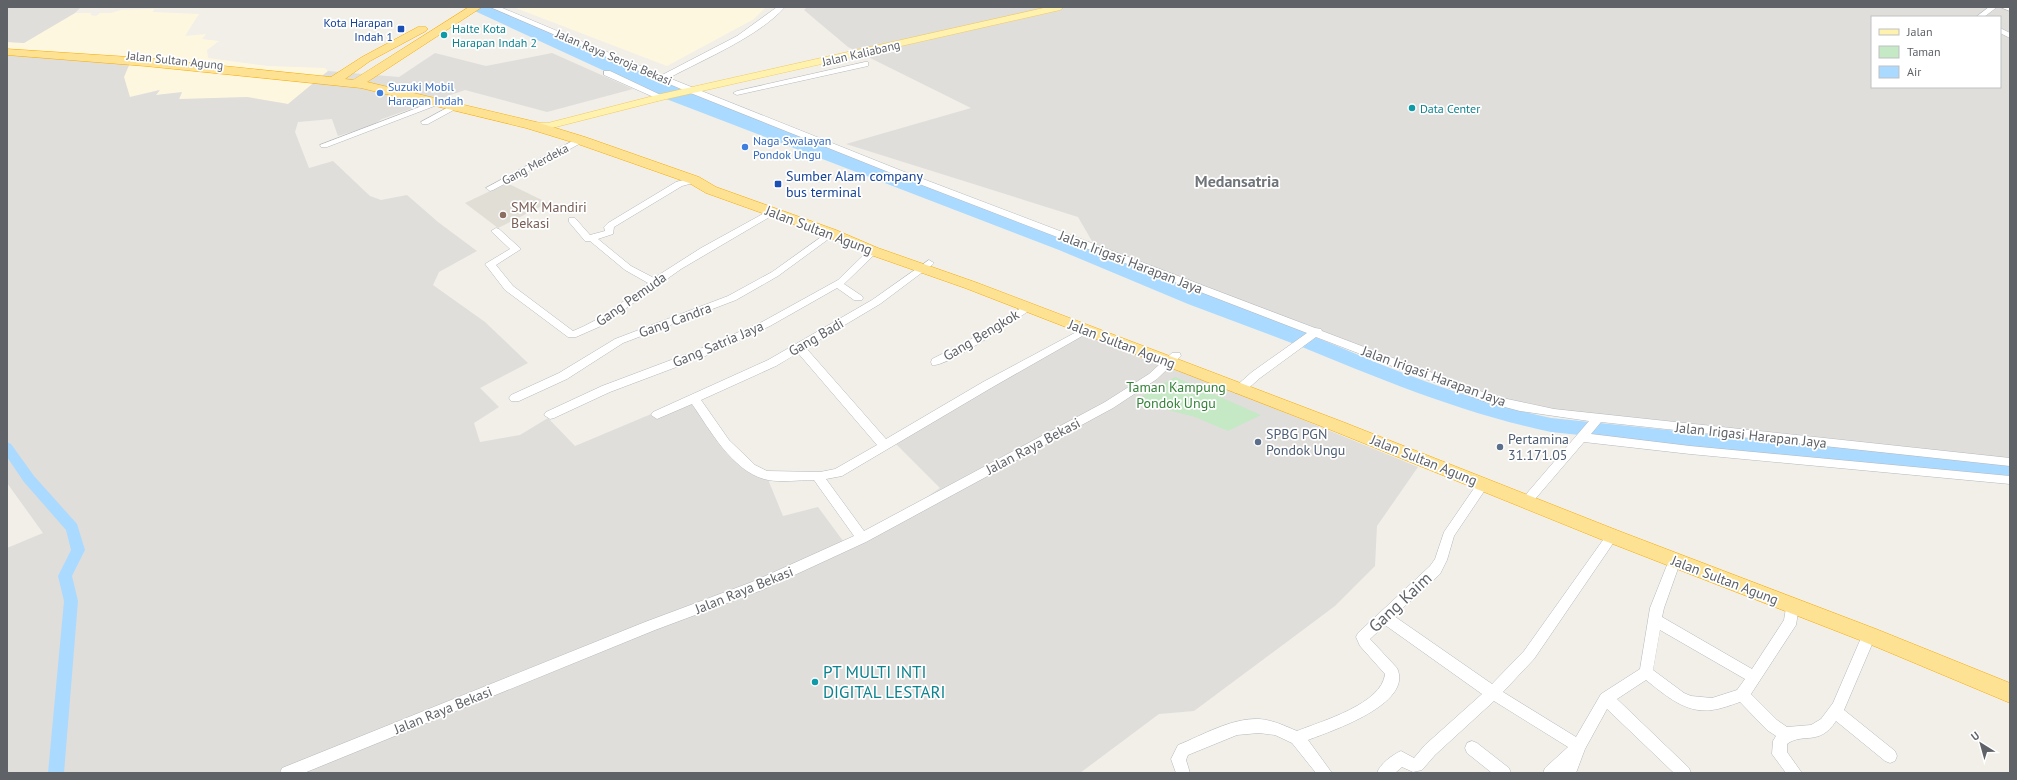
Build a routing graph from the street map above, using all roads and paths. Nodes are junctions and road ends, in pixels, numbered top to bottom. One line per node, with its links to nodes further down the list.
1 (476, 7): 18 (highway)
2 (494, 7): 21 (street, Jalan Raya Seroja Bekasi)
3 (781, 7): 21 (street)
4 (1060, 7): 14 (main road, Jalan Kaliabang)
5 (1993, 7): 9 (street)
6 (2004, 7): 7 (street)
7 (2010, 9)
8 (448, 12): 19 (highway)
9 (1981, 16)
10 (2001, 31): 11 (street)
11 (2010, 36)
12 (7, 47): 20 (highway, Jalan Sultan Agung)
13 (7, 52): 20 (highway, Jalan Sultan Agung)
14 (819, 63): 16 (street); 23 (main road, Jalan Kaliabang)
15 (865, 64): 16 (street)
16 (827, 72): 24 (street)
17 (606, 73): 22 (street)
18 (381, 75): 19 (highway, Jalan Sultan Agung); 30 (highway, Jalan Sultan Agung)
19 (359, 76): 20 (highway, Jalan Sultan Agung); 20 (highway); 26 (highway, Jalan Sultan Agung)
20 (333, 77)
21 (651, 77): 22 (street); 23 (street, Jalan Raya Seroja Bekasi)
22 (632, 85): 25 (street)
23 (688, 90): 25 (main road, Jalan Kaliabang); 37 (street, Jalan Raya Seroja Bekasi)
24 (736, 93)
25 (661, 97): 30 (main road, Jalan Kaliabang)
26 (441, 102): 27 (highway, Jalan Sultan Agung); 32 (street)
27 (457, 106): 28 (street); 29 (highway, Jalan Sultan Agung)
28 (425, 122)
29 (531, 126): 30 (main road, Jalan Kaliabang); 31 (highway, Jalan Sultan Agung)
30 (548, 126): 35 (highway, Jalan Sultan Agung)
31 (580, 140): 33 (highway, Jalan Sultan Agung); 34 (street, Gang Merdeka)
32 (324, 145)
33 (694, 180): 35 (highway, Jalan Sultan Agung); 41 (street)
34 (490, 188)
35 (738, 194): 36 (highway, Jalan Sultan Agung)
36 (768, 207): 40 (highway, Jalan Sultan Agung); 43 (highway, Jalan Sultan Agung); 44 (street, Gang Pemuda)
37 (1000, 211): 49 (street, Jalan Irigasi Harapan Jaya)
38 (572, 220): 41 (street)
39 (496, 231): 44 (street, Gang Pemuda)
40 (831, 233): 42 (highway, Jalan Sultan Agung); 54 (street, Gang Candra)
41 (593, 239): 44 (street)
42 (873, 251): 43 (highway, Jalan Sultan Agung); 45 (street, Gang Satria Jaya)
43 (926, 266): 47 (highway, Jalan Sultan Agung); 50 (street, Gang Badi); 51 (highway, Jalan Sultan Agung)
44 (655, 283)
45 (837, 284): 46 (street); 56 (street, Gang Satria Jaya)
46 (858, 298)
47 (1026, 308): 48 (highway, Jalan Sultan Agung); 52 (street, Gang Bengkok)
48 (1086, 331): 51 (highway, Jalan Sultan Agung); 59 (street)
49 (1317, 331): 53 (street); 58 (street, Jalan Irigasi Harapan Jaya)
50 (799, 347): 55 (street, Gang Badi); 59 (street)
51 (1173, 360): 53 (highway, Jalan Sultan Agung); 67 (street, Jalan Raya Bekasi)
52 (936, 362)
53 (1243, 386): 64 (highway, Jalan Sultan Agung)
54 (515, 398)
55 (694, 398): 57 (street, Gang Badi); 62 (street)
56 (550, 415)
57 (657, 415)
58 (1590, 427): 60 (street, Jalan Irigasi Harapan Jaya); 60 (street); 65 (street)
59 (884, 445): 62 (street)
60 (1798, 451): 61 (street, Jalan Irigasi Harapan Jaya); 63 (street)
61 (2010, 462)
62 (817, 476): 67 (street)
63 (2010, 480)
64 (1486, 481): 65 (highway, Jalan Sultan Agung); 66 (highway, Jalan Sultan Agung); 71 (street, Gang Kaim)
65 (1532, 495): 69 (highway, Jalan Sultan Agung)
66 (1612, 536): 68 (highway, Jalan Sultan Agung); 77 (street)
67 (862, 538): 87 (street, Jalan Raya Bekasi)
68 (1675, 560): 69 (highway, Jalan Sultan Agung); 72 (street)
69 (1696, 563): 70 (highway, Jalan Sultan Agung); 76 (highway, Jalan Sultan Agung)
70 (1792, 606): 73 (highway, Jalan Sultan Agung); 75 (street)
71 (1385, 617): 77 (street); 83 (street, Gang Kaim)
72 (1655, 620): 74 (street); 75 (street)
73 (1869, 635): 78 (highway, Jalan Sultan Agung); 81 (street)
74 (1646, 672): 79 (street); 80 (street)
75 (1754, 677): 79 (street)
76 (2010, 682)
77 (1493, 693): 84 (street); 90 (street)
78 (2010, 693)
79 (1742, 695): 82 (street)
80 (1606, 698): 84 (street); 94 (street)
81 (1835, 711): 82 (street); 86 (street)
82 (1788, 735): 95 (street)
83 (1297, 738): 88 (street); 89 (street)
84 (1579, 746): 92 (street); 93 (street)
85 (1472, 748): 91 (street)
86 (1890, 756)
87 (286, 773)
88 (1183, 773)
89 (1325, 773)
90 (1384, 773)
91 (1504, 773)
92 (1550, 773)
93 (1569, 773)
94 (1684, 773)
95 (1795, 773)

